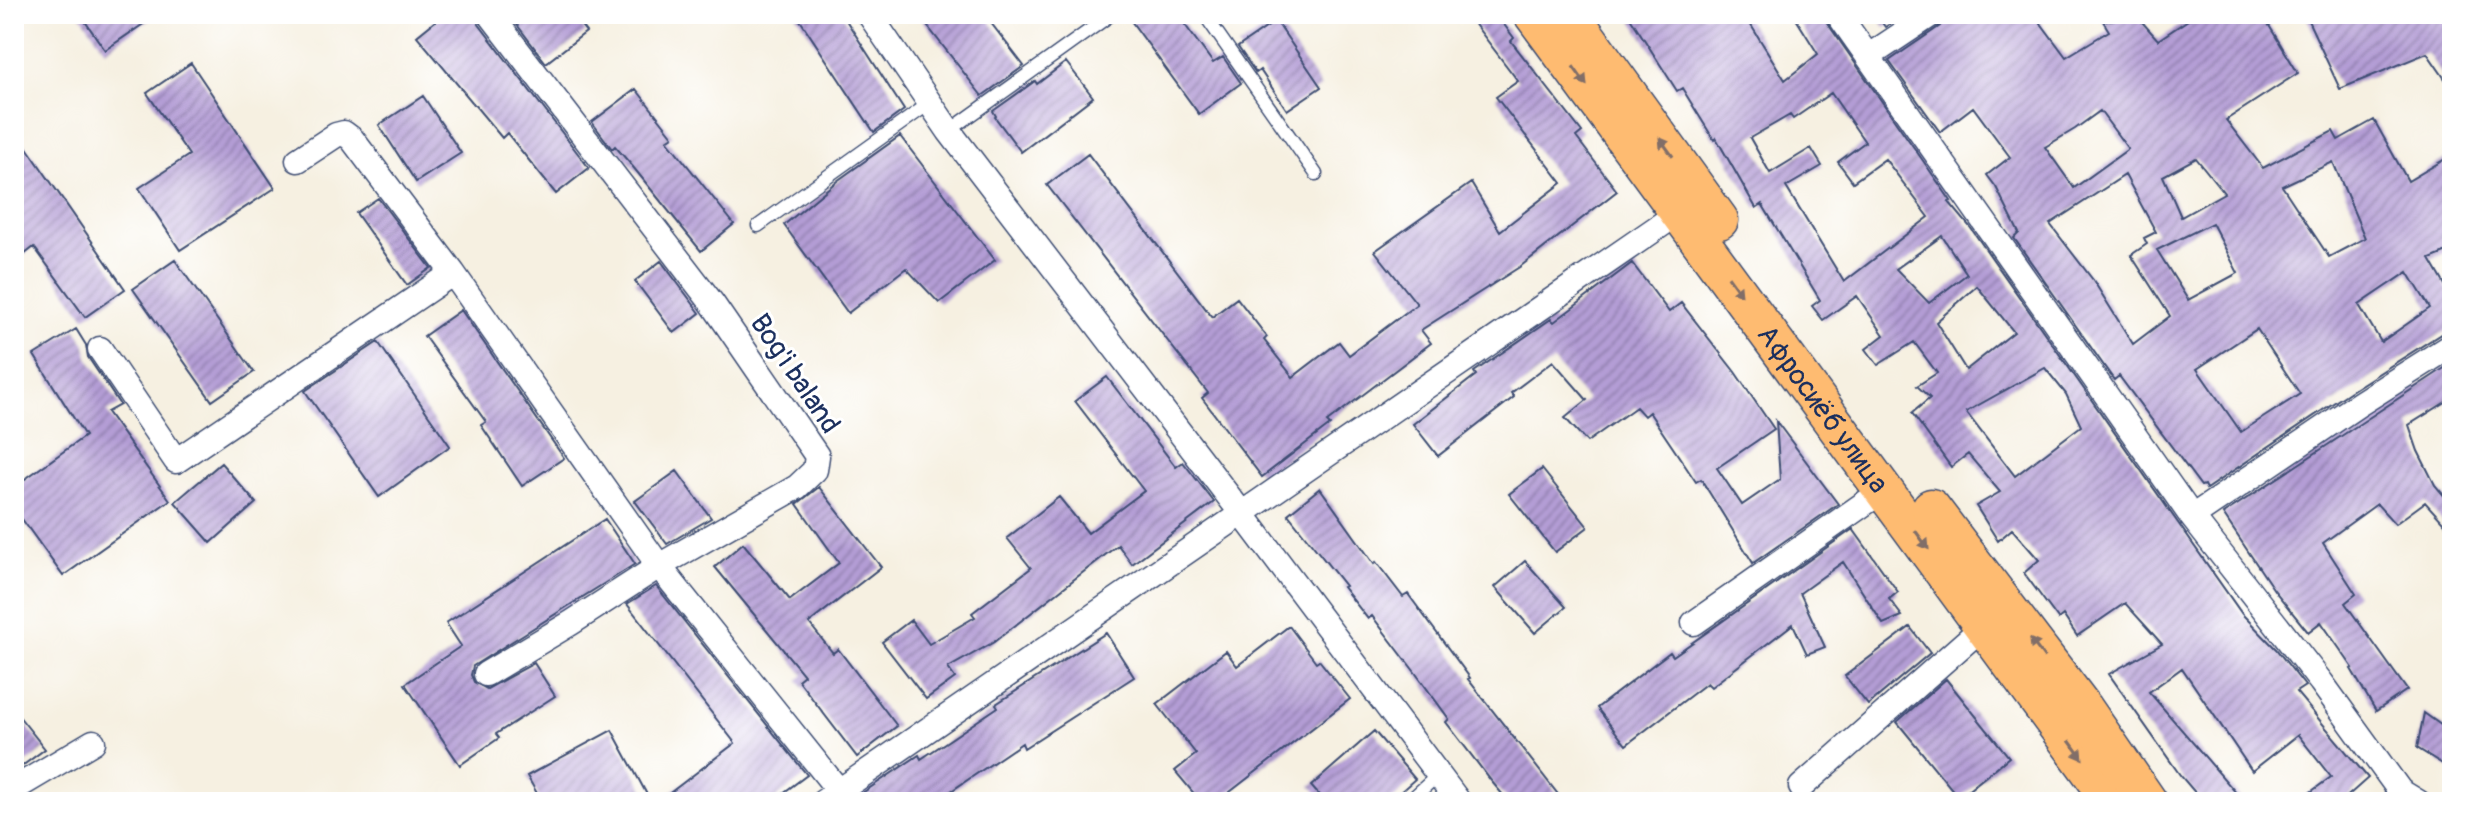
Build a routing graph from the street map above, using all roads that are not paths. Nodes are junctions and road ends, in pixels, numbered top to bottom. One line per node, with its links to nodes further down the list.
1 (490, 14): 22 (street, Bog'i baland)
2 (869, 14): 10 (street)
3 (1112, 14): 11 (lane)
4 (1204, 14): 13 (lane)
5 (1533, 14): 14 (main road, Афросиёб улица, one-way to 14)
6 (1570, 14): 14 (main road, Афросиёб улица, one-way to 6)
7 (1838, 14): 9 (street)
8 (1932, 14): 9 (street)
9 (1869, 56): 21 (street)
10 (930, 103): 11 (street); 15 (lane)
11 (949, 131): 20 (street)
12 (298, 160): 16 (street)
13 (1316, 174)
14 (1691, 205): 19 (main road, Афросиёб улица, one-way to 19); 20 (street); 34 (main road, Афросиёб улица, one-way to 14)
15 (758, 226)
16 (453, 273): 18 (street); 22 (street)
17 (2452, 345): 21 (street)
18 (100, 349)
19 (1885, 489): 23 (street); 24 (main road, Афросиёб улица, one-way to 24)
20 (1243, 515): 27 (street); 30 (street)
21 (2192, 517): 35 (street)
22 (659, 566): 25 (street); 30 (street)
23 (1694, 623)
24 (1985, 625): 28 (street); 33 (main road, Афросиёб улица, one-way to 33)
25 (486, 674)
26 (93, 742): 29 (street)
27 (1438, 775): 31 (lane); 32 (street)
28 (1801, 787)
29 (14, 789)
30 (831, 797)
31 (1408, 802)
32 (1459, 802)
33 (2113, 802)
34 (2148, 802)
35 (2418, 802)

